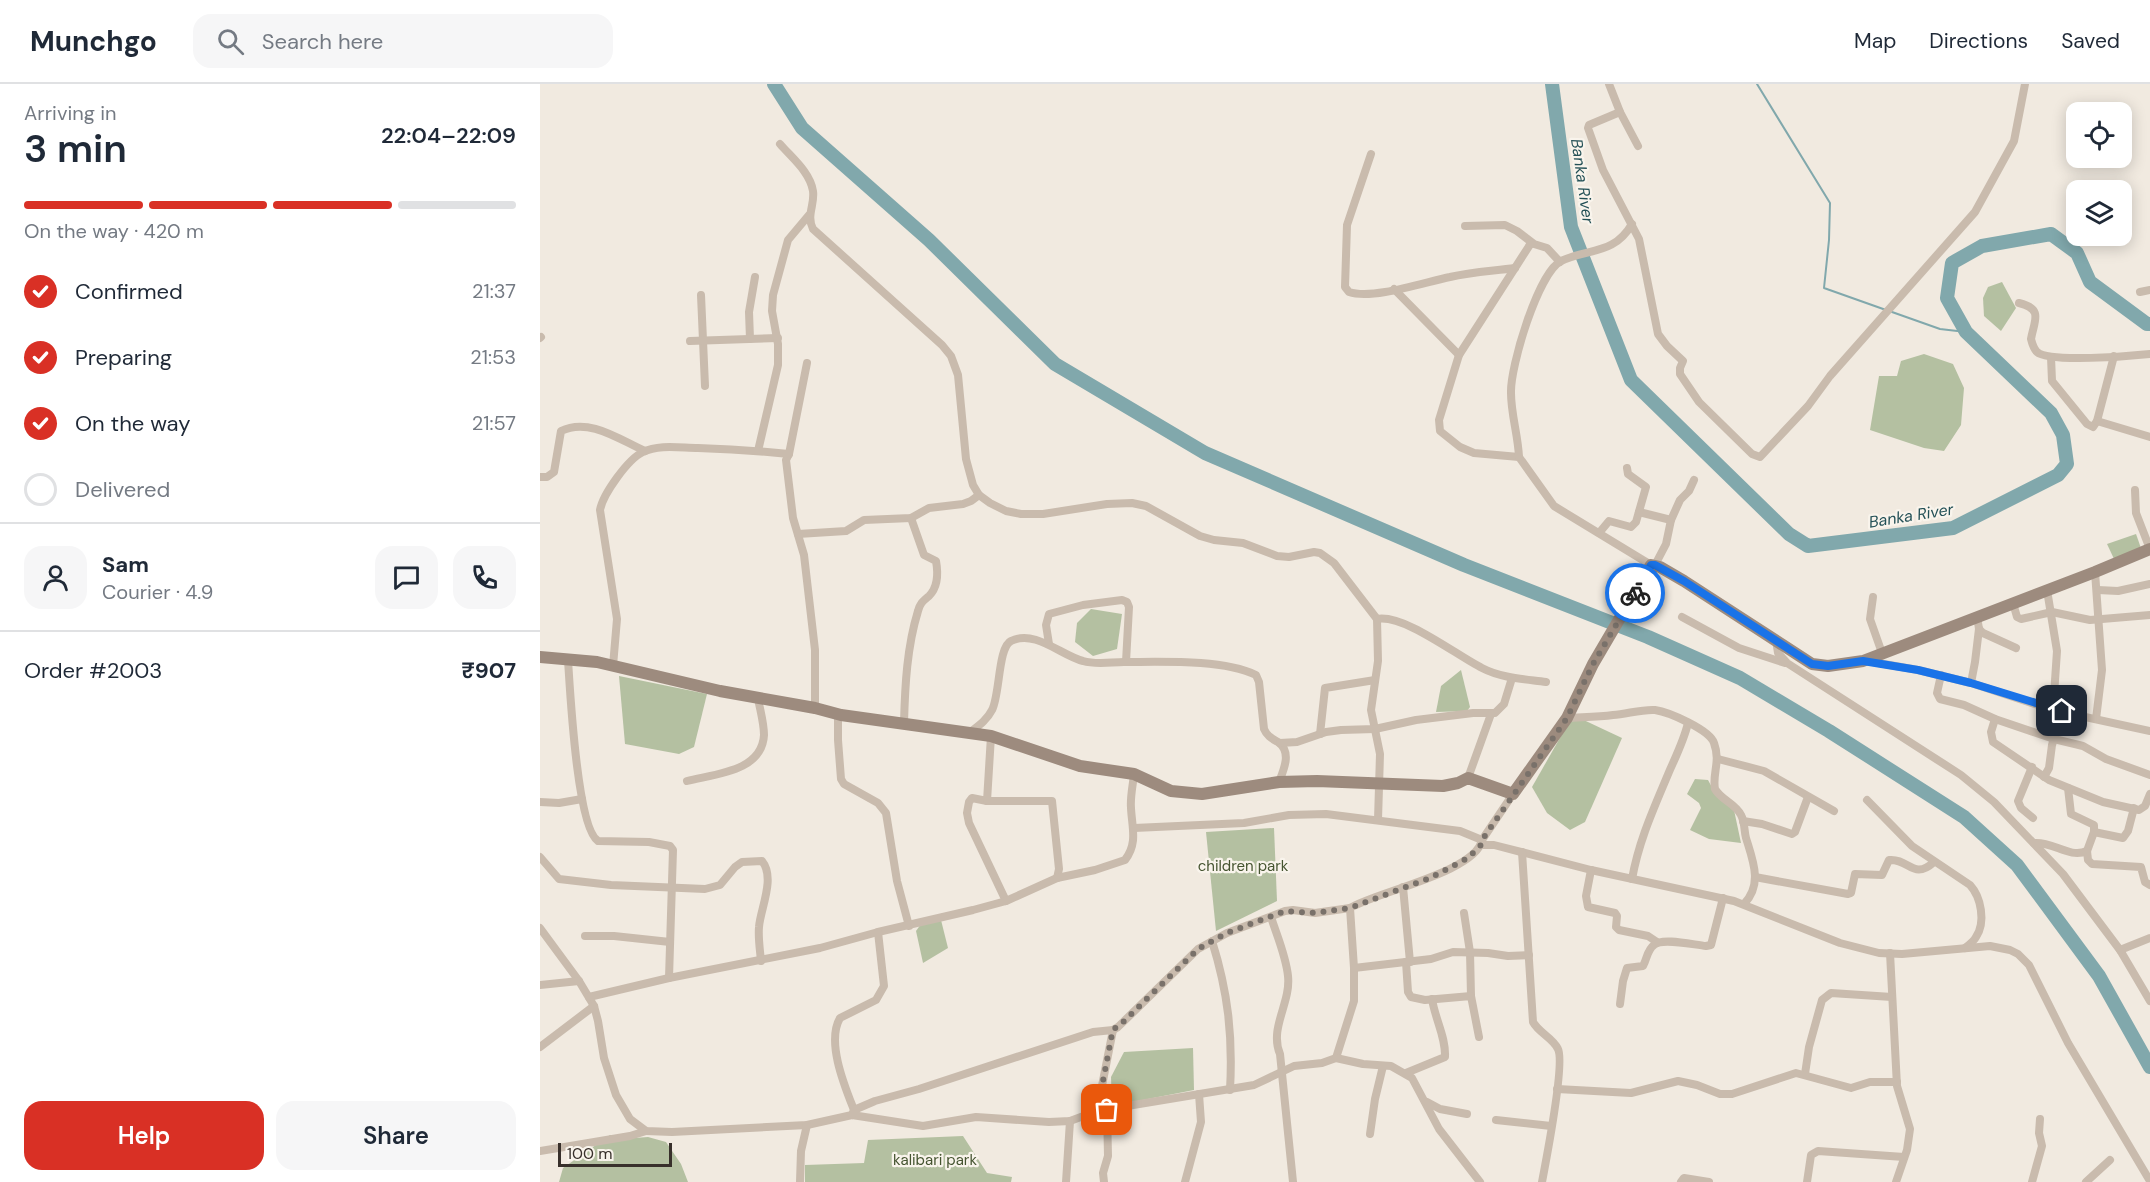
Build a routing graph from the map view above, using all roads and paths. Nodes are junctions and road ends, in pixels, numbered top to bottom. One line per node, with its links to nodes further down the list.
1 (1609, 84): 3 (street)
2 (2025, 84): 8 (street)
3 (1620, 112): 5 (street); 8 (street)
4 (780, 144): 7 (street)
5 (1638, 146)
6 (1371, 154): 14 (street)
7 (809, 215): 19 (street); 39 (street)
8 (1632, 224): 11 (street)
9 (1465, 226): 10 (street)
10 (1531, 243): 11 (street); 12 (street)
11 (1560, 260): 34 (street)
12 (1515, 268): 14 (street); 24 (street)
13 (755, 277): 20 (street)
14 (1394, 289): 24 (street)
15 (2150, 290): 16 (street)
16 (2140, 292)
17 (701, 295): 22 (street)
18 (2019, 303): 26 (street)
19 (778, 338): 20 (street); 32 (street)
20 (750, 339): 22 (street)
21 (690, 340): 22 (street)
22 (704, 340): 28 (street)
23 (2150, 354): 25 (street)
24 (1459, 355): 34 (street)
25 (2115, 356): 26 (street); 29 (street)
26 (2050, 357): 29 (street)
27 (807, 363): 33 (street)
28 (705, 386)
29 (2097, 421): 30 (street)
30 (2150, 437)
31 (645, 451): 32 (street); 36 (street); 69 (street)
32 (758, 451): 33 (street)
33 (789, 454): 43 (street)
34 (1519, 457): 44 (street)
35 (1627, 468): 40 (street)
36 (540, 477)
37 (1694, 480): 42 (street)
38 (2135, 490): 45 (street)
39 (979, 495): 41 (street); 57 (street)
40 (1639, 512): 42 (street); 44 (street)
41 (911, 518): 43 (street); 83 (street)
42 (1671, 520): 46 (street)
43 (798, 534): 76 (street)
44 (1599, 534): 46 (street)
45 (2150, 549): 47 (main road)
46 (1653, 565): 60 (main road); 80 (main road)
47 (2095, 572): 49 (main road); 50 (street)
48 (2150, 584): 50 (street)
49 (2047, 590): 52 (main road); 53 (street)
50 (2098, 590): 58 (street)
51 (1873, 597): 63 (street)
52 (2013, 603): 53 (street); 55 (main road)
53 (2052, 612): 58 (street); 77 (street)
54 (2150, 615): 58 (street)
55 (1977, 616): 59 (street); 63 (main road)
56 (1682, 617): 68 (street)
57 (1377, 619): 71 (street); 72 (street)
58 (2098, 619): 81 (street)
59 (1979, 629): 62 (street); 74 (street)
60 (1776, 640): 66 (main road); 68 (street)
61 (1049, 644): 67 (street); 67 (street); 87 (street)
62 (2016, 648)
63 (1882, 653): 66 (main road)
64 (540, 657): 65 (main road)
65 (568, 660): 69 (main road); 105 (street)
66 (1863, 661): 70 (street)
67 (1126, 662): 91 (street)
68 (1787, 663): 117 (street)
69 (613, 666): 75 (main road)
70 (1941, 675): 74 (street); 82 (street)
71 (1512, 678): 73 (street); 79 (street)
72 (1375, 680): 85 (street); 88 (street)
73 (1546, 682)
74 (1971, 683): 77 (street)
75 (758, 698): 76 (main road); 98 (street)
76 (816, 708): 78 (main road)
77 (2058, 710): 81 (street); 90 (street)
78 (838, 714): 83 (main road); 135 (street)
79 (1491, 714): 85 (street); 97 (street)
80 (1567, 718): 84 (street); 102 (main road)
81 (2096, 718): 86 (street)
82 (1995, 719): 90 (street); 93 (street)
83 (904, 723): 87 (main road)
84 (1688, 723): 92 (street); 125 (street)
85 (1375, 729): 88 (street); 100 (street)
86 (2150, 731)
87 (969, 733): 89 (main road)
88 (1320, 734): 91 (street)
89 (991, 736): 94 (main road); 106 (street)
90 (2054, 739): 95 (street); 96 (street)
91 (1280, 743): 99 (street)
92 (1718, 759): 104 (street); 113 (street)
93 (2032, 767): 96 (street); 111 (street)
94 (1134, 774): 99 (main road); 114 (street)
95 (2150, 774)
96 (2044, 777): 101 (street)
97 (1468, 778): 100 (main road); 102 (main road)
98 (687, 781)
99 (1279, 782): 100 (main road)
100 (1378, 785): 112 (street)
101 (2068, 788): 109 (street); 115 (street)
102 (1513, 794): 116 (street)
103 (2150, 794): 109 (street)
104 (1808, 797): 110 (street); 113 (street)
105 (582, 799): 108 (street); 128 (street)
106 (987, 801): 124 (street); 130 (street)
107 (1867, 801): 121 (street)
108 (540, 802)
109 (2134, 808): 115 (street)
110 (1834, 811)
111 (2033, 818)
112 (1378, 820): 114 (street); 116 (street)
113 (1743, 821): 123 (street)
114 (1134, 828): 124 (street)
115 (2094, 832): 118 (street)
116 (1481, 842): 119 (street); 127 (street)
117 (2034, 843): 118 (street); 144 (street)
118 (2087, 851): 126 (street)
119 (1522, 852): 122 (street); 147 (street)
120 (540, 857): 128 (street)
121 (1934, 862): 123 (street); 143 (street)
122 (1591, 870): 125 (street); 142 (street)
123 (1755, 877): 131 (street)
124 (1058, 878): 130 (street)
125 (1632, 879): 129 (street)
126 (2150, 885)
127 (1403, 887): 132 (street); 149 (street)
128 (671, 888): 141 (street); 148 (street)
129 (1723, 898): 131 (street); 142 (street)
130 (1006, 901): 135 (street)
131 (1744, 904): 146 (street)
132 (1350, 908): 134 (street); 150 (street)
133 (1464, 913): 145 (street)
134 (1271, 917): 140 (street); 166 (street)
135 (909, 926): 136 (street)
136 (878, 932): 148 (street); 176 (street)
137 (542, 933): 152 (street)
138 (585, 936): 141 (street)
139 (2150, 938): 144 (street)
140 (1212, 941): 161 (street); 171 (street)
141 (670, 942): 151 (street)
142 (1657, 942): 159 (street)
143 (1965, 948): 146 (street); 201 (street)
144 (2120, 950): 158 (street)
145 (1470, 952): 147 (street); 149 (street); 154 (street)
146 (1890, 953): 156 (street)
147 (1529, 955): 170 (street)
148 (761, 961): 151 (street)
149 (1408, 962): 150 (street); 157 (street)
150 (1354, 968): 164 (street)
151 (669, 978): 155 (street)
152 (579, 981): 153 (street); 155 (street)
153 (540, 985)
154 (1471, 996): 157 (street); 162 (street)
155 (589, 997): 160 (street)
156 (1892, 997): 168 (street); 169 (street)
157 (1432, 999): 167 (street)
158 (2150, 1000)
159 (1620, 1004)
160 (594, 1006): 163 (street); 183 (street)
161 (1113, 1029): 175 (street); 176 (street)
162 (1479, 1037)
163 (540, 1047)
164 (1336, 1058): 165 (street); 166 (street)
165 (1383, 1066): 167 (street); 184 (street)
166 (1282, 1072): 171 (street); 192 (street)
167 (1406, 1073): 173 (street)
168 (1805, 1074): 169 (street); 170 (street)
169 (1897, 1082): 186 (street)
170 (1557, 1089): 182 (street)
171 (1230, 1090): 172 (street)
172 (1199, 1094): 174 (street); 191 (street)
173 (1425, 1100): 177 (street); 193 (street)
174 (1107, 1110): 175 (street); 190 (street)
175 (1097, 1112): 180 (street)
176 (853, 1113): 180 (street); 181 (street)
177 (1467, 1114)
178 (2040, 1119): 199 (street)
179 (1496, 1120): 182 (street)
180 (1070, 1121): 189 (street)
181 (807, 1125): 183 (street); 188 (street)
182 (1551, 1126): 194 (street)
183 (646, 1131): 185 (street)
184 (1370, 1134)
185 (540, 1151)
186 (1904, 1157): 197 (street); 198 (street)
187 (2110, 1160): 200 (street)
188 (800, 1182)
189 (1066, 1182)
190 (1104, 1182)
191 (1185, 1182)
192 (1293, 1182)
193 (1480, 1182)
194 (1542, 1182)
195 (1681, 1182): 196 (street)
196 (1709, 1182)
197 (1807, 1182)
198 (1896, 1182)
199 (2032, 1182)
200 (2086, 1182)
201 (2150, 1182)

